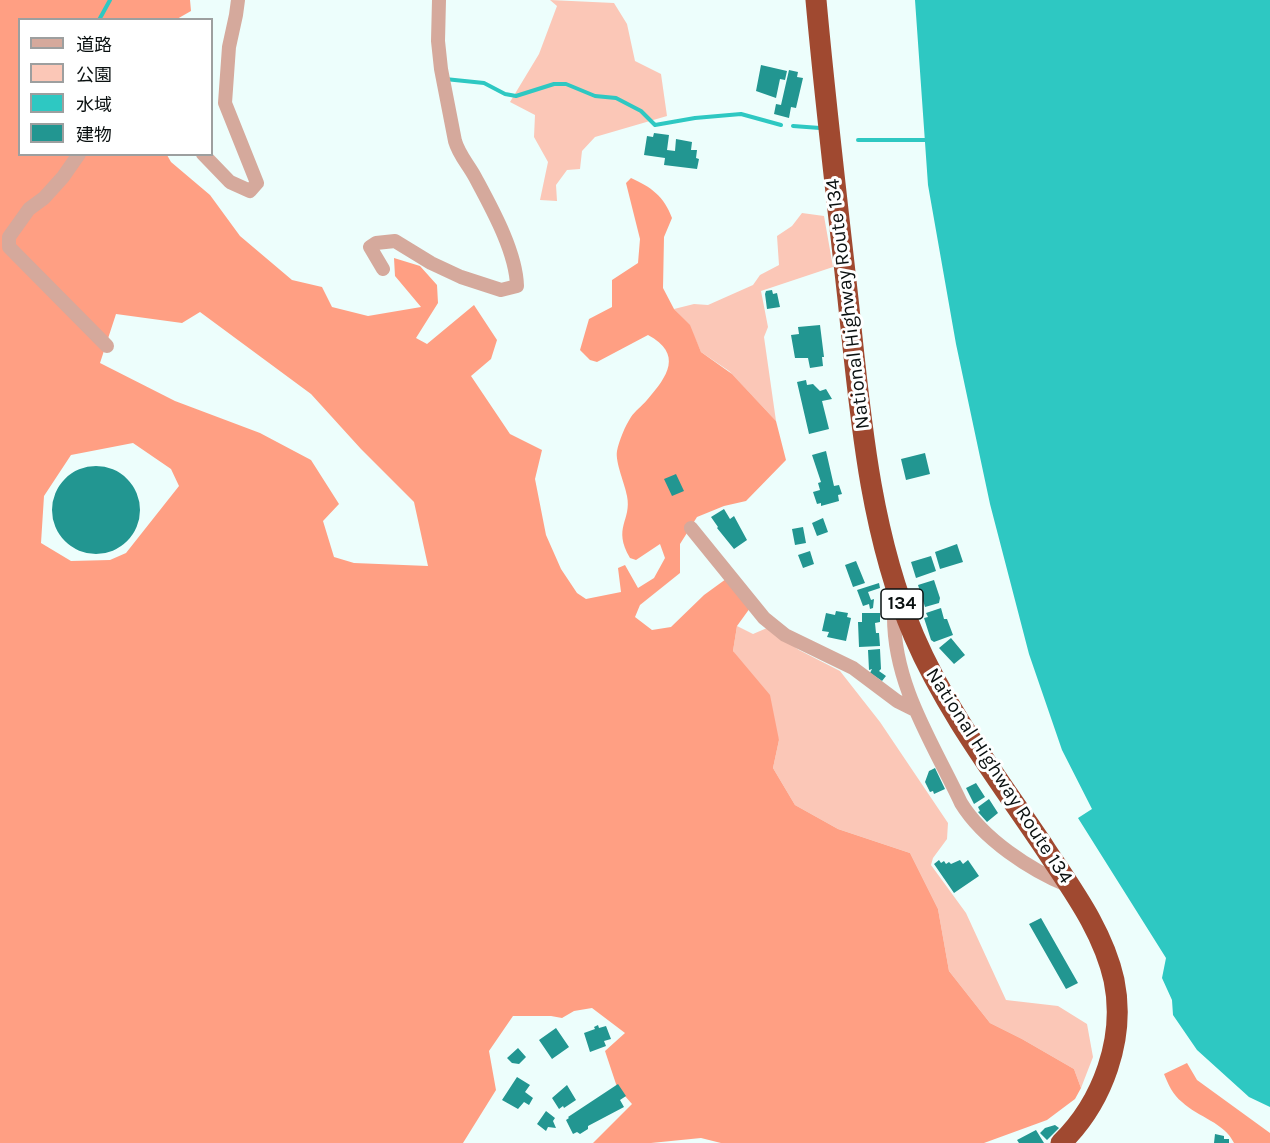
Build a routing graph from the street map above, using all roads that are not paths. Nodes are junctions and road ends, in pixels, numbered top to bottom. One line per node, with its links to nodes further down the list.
1 (238, 0): 5 (street)
2 (439, 0): 6 (street)
3 (816, 0): 9 (highway, National Highway Route 134 / 134)
4 (78, 156): 7 (street)
5 (205, 156)
6 (383, 269)
7 (107, 346)
8 (691, 528): 10 (street)
9 (905, 612): 10 (street); 11 (highway, National Highway Route 134 / 134)
10 (913, 709): 11 (street)
11 (1070, 887): 12 (highway, National Highway Route 134 / 134)
12 (1061, 1143)

